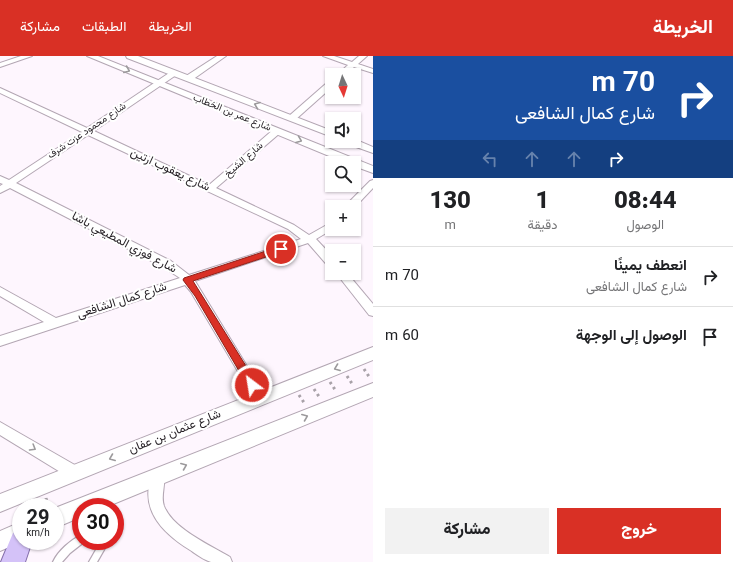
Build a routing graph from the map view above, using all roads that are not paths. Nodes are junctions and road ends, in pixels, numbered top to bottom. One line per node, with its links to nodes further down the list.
1 (28, 56): 7 (street)
2 (91, 56): 13 (street, شارع عمر بن الخطاب, one-way to 13)
3 (130, 56): 11 (street, شارع عمر بن الخطاب)
4 (222, 56): 12 (street)
5 (327, 56): 8 (street)
6 (363, 56): 8 (street)
7 (0, 65)
8 (353, 65): 9 (street); 10 (street)
9 (349, 68)
10 (373, 72)
11 (174, 73): 12 (street, شارع عمر بن الخطاب); 13 (street, شارع محمود عزت شرف)
12 (188, 78): 16 (street, شارع عمر بن الخطاب, one-way to 12)
13 (159, 83): 17 (street, شارع محمود عزت شرف); 18 (street, شارع عمر بن الخطاب)
14 (325, 89): 16 (street)
15 (0, 90): 17 (street, شارع يعقوب ارتين)
16 (292, 118): 19 (street, شارع عمر بن الخطاب)
17 (88, 131): 23 (street, شارع محمود عزت شرف); 25 (street, شارع يعقوب ارتين)
18 (277, 131): 22 (street, شارع عمر بن الخطاب, one-way to 22); 25 (street, شارع الشيخ)
19 (325, 131)
20 (361, 146): 21 (street)
21 (373, 150)
22 (373, 170)
23 (5, 181): 26 (street, شارع محمود عزت شرف); 31 (street, شارع فوزي المطيعي باشا)
24 (373, 183): 27 (street)
25 (210, 189): 29 (street, شارع يعقوب ارتين)
26 (0, 190)
27 (356, 200)
28 (325, 229): 29 (street, شارع كمال الشافعى)
29 (310, 239): 30 (street, شارع يعقوب ارتين); 31 (street, شارع كمال الشافعى)
30 (325, 255)
31 (187, 280): 35 (street, شارع كمال الشافعى); 39 (street, شارع فوزي المطيعي باشا)
32 (347, 280): 34 (street)
33 (0, 291): 35 (street)
34 (373, 312)
35 (55, 323): 36 (street, شارع كمال الشافعى)
36 (0, 341)
37 (373, 353): 39 (main road, شارع عثمان بن عفان, one-way to 39)
38 (367, 392): 42 (main road, one-way to 38)
39 (260, 398): 41 (main road, شارع عثمان بن عفان, one-way to 41)
40 (0, 428): 41 (street, one-way to 41)
41 (75, 473): 44 (main road, شارع عثمان بن عفان)
42 (158, 477): 43 (main road); 53 (street)
43 (116, 498)
44 (0, 503)
45 (12, 536): 46 (main road)
46 (0, 541)
47 (72, 546): 51 (lane)
48 (18, 550): 50 (main road)
49 (100, 550): 52 (lane)
50 (13, 562)
51 (56, 562)
52 (93, 562)
53 (225, 562)

